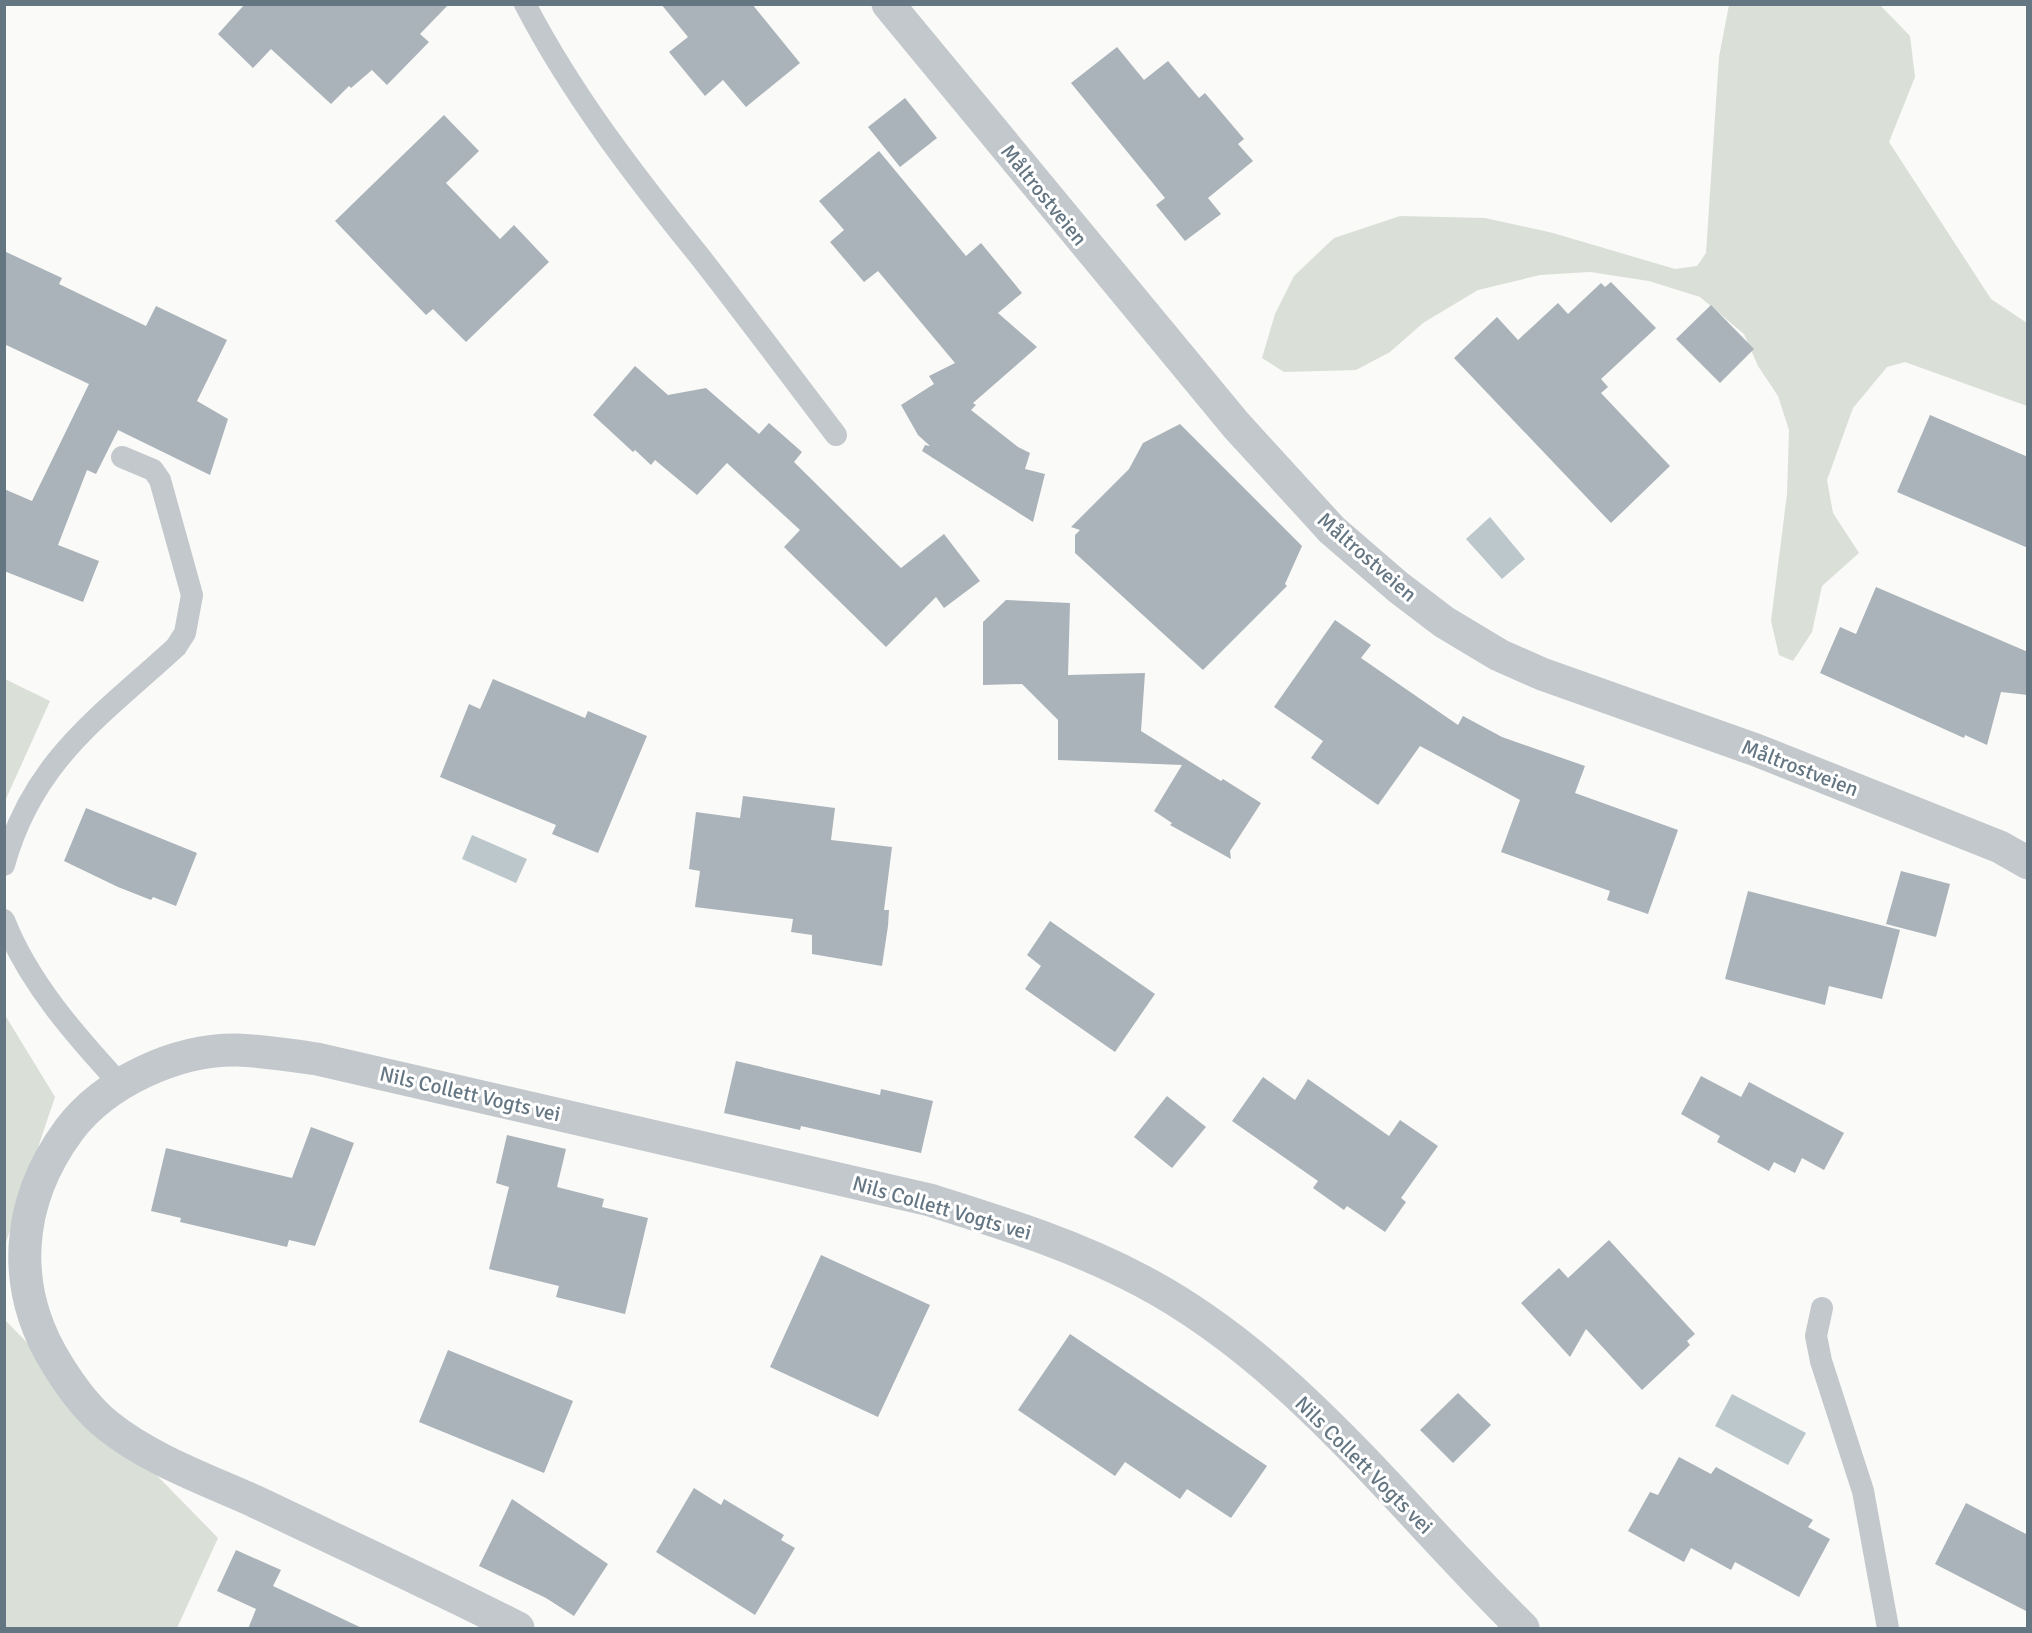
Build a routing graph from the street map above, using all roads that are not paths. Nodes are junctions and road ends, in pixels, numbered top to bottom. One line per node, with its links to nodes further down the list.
1 (525, 4): 3 (lane)
2 (888, 4): 5 (street, Måltrostveien)
3 (836, 435)
4 (122, 457): 6 (lane)
5 (2028, 863)
6 (4, 864)
7 (4, 920): 8 (lane)
8 (120, 1085): 10 (street, Nils Collett Vogts vei); 11 (street, Nils Collett Vogts vei)
9 (1822, 1308): 12 (lane)
10 (518, 1629)
11 (1523, 1629)
12 (1888, 1629)

